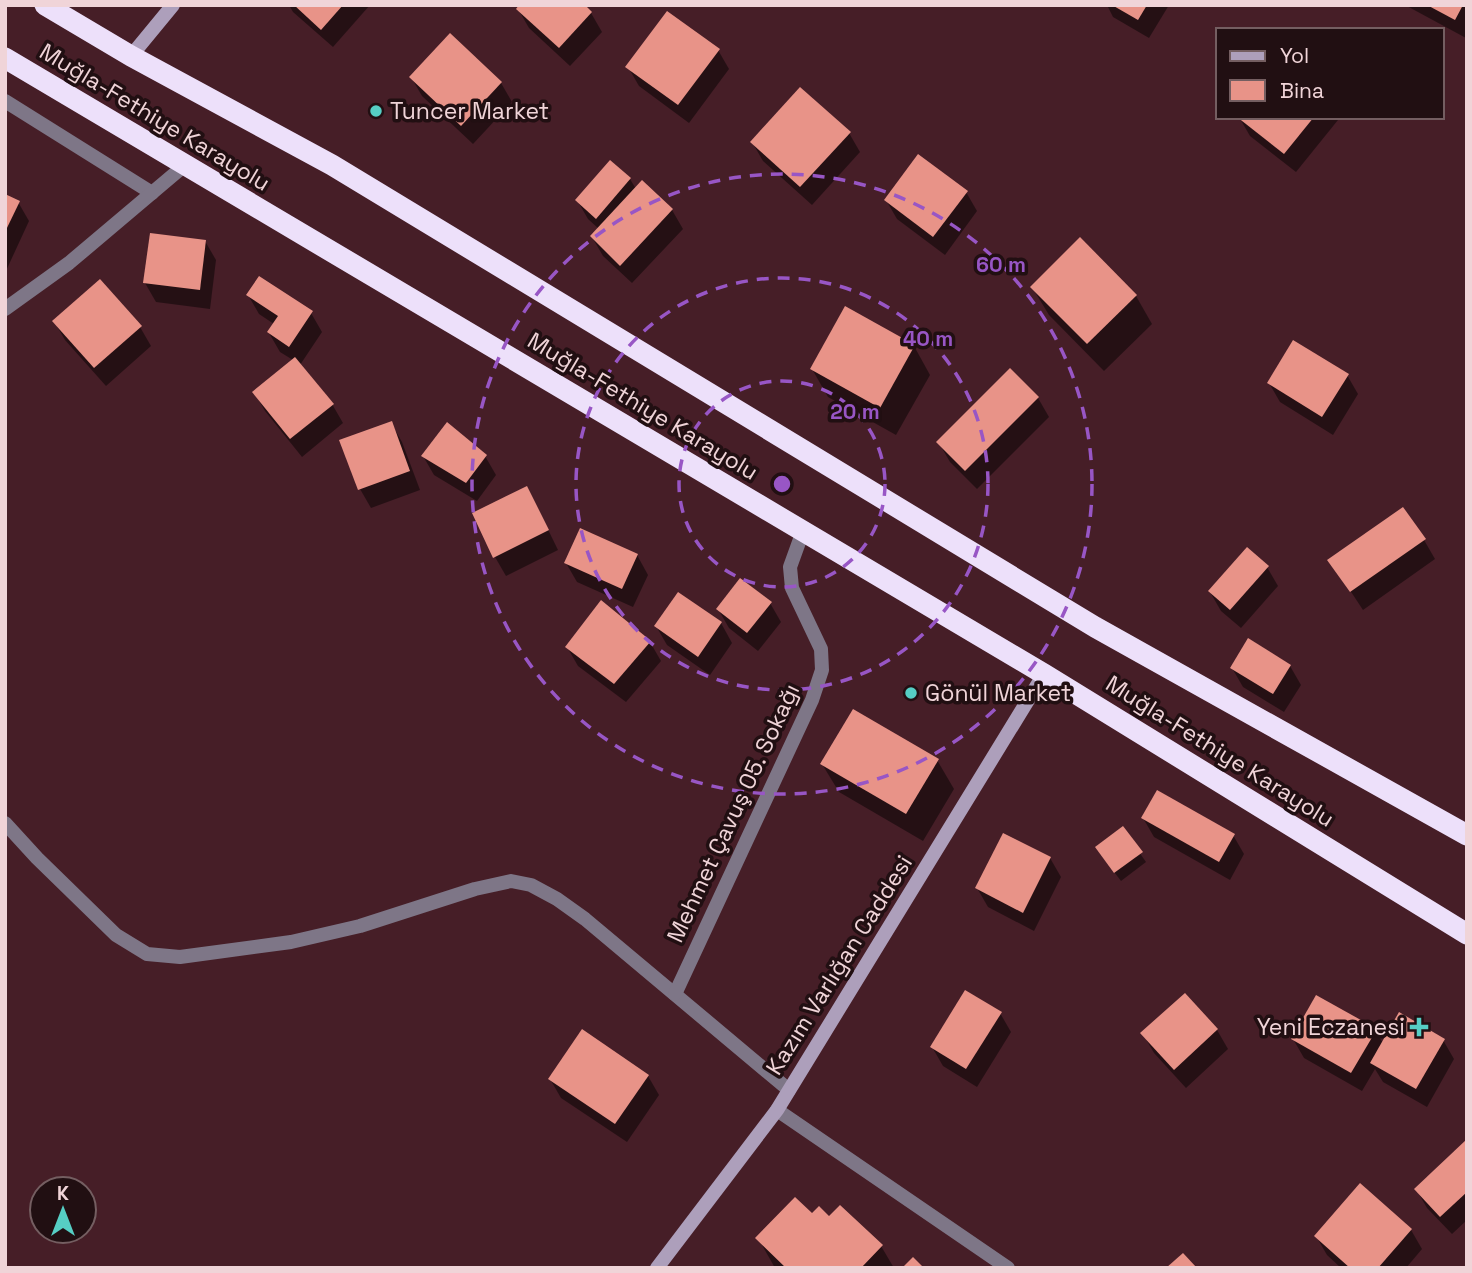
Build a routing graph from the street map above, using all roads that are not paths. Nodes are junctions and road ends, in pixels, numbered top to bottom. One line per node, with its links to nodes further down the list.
1 (45, 5): 3 (highway, Muğla-Fethiye Karayolu)
2 (173, 5): 3 (street)
3 (131, 57): 12 (highway, Muğla-Fethiye Karayolu)
4 (5, 58): 6 (highway, Muğla-Fethiye Karayolu)
5 (5, 101): 7 (street)
6 (185, 165): 7 (street); 9 (highway, Muğla-Fethiye Karayolu)
7 (152, 193): 8 (street)
8 (5, 309)
9 (803, 531): 10 (highway, Muğla-Fethiye Karayolu); 14 (street, Mehmet Çavuş 05. Sokağı)
10 (1044, 674): 13 (highway, Muğla-Fethiye Karayolu); 15 (street, Kazım Varlığan Caddesi)
11 (5, 822): 14 (street)
12 (1467, 835)
13 (1467, 934)
14 (675, 995): 15 (street)
15 (789, 1090): 16 (street, Kazım Varlığan Caddesi)
16 (777, 1110): 17 (street, Kazım Varlığan Caddesi); 18 (street)
17 (657, 1268)
18 (1009, 1268)

